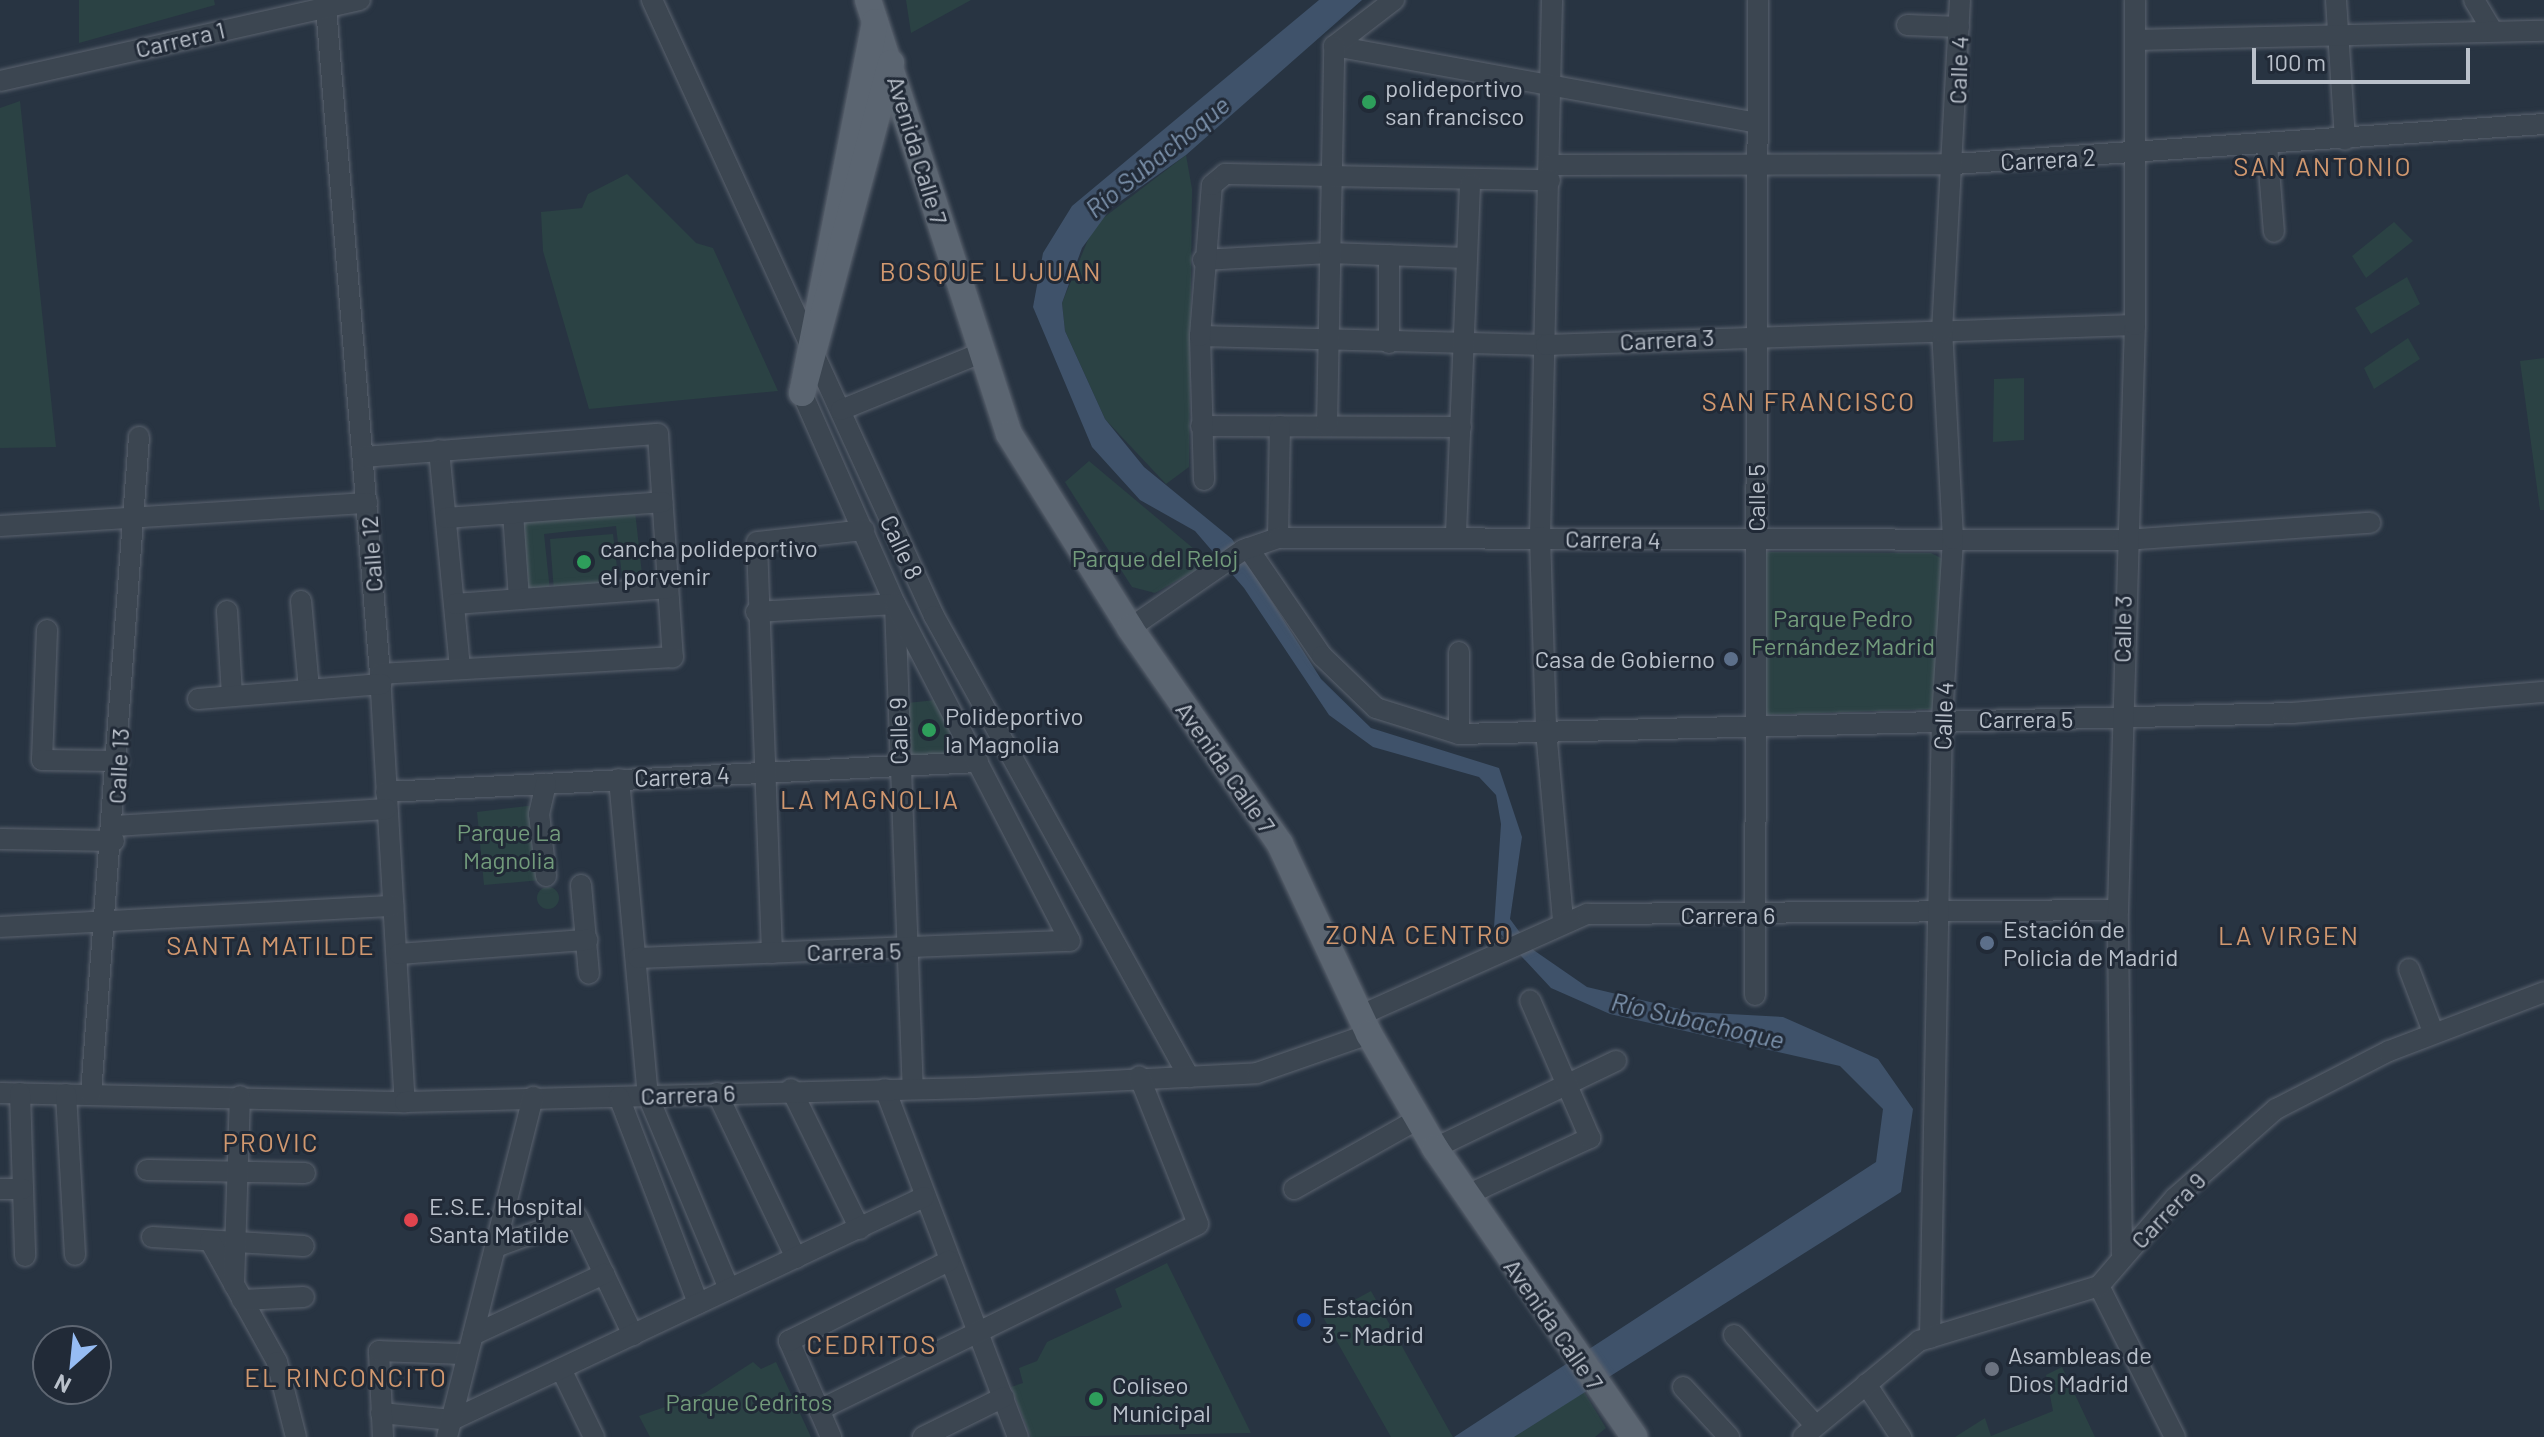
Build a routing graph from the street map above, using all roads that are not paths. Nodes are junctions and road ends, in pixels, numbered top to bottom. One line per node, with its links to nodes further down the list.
1 (360, 0): 13 (street, Carrera 1)
2 (652, 0): 49 (street, Calle 8)
3 (868, 0): 21 (main road, Avenida Calle 7)
4 (880, 0): 48 (main road, Avenida Calle 7)
5 (1394, 0): 20 (street)
6 (1552, 0): 23 (street)
7 (1758, 0): 24 (street, Calle 5)
8 (1960, 0): 15 (street, Calle 4)
9 (2135, 0): 19 (street, Calle 3)
10 (2336, 0): 18 (street)
11 (2474, 0): 16 (street)
12 (286, 7): 13 (street, Carrera 1); 22 (street, Carrera 1)
13 (326, 7): 56 (street, Calle 12)
14 (1907, 25): 15 (street)
15 (1959, 27): 29 (street, Calle 4)
16 (2492, 30): 17 (street); 18 (street)
17 (2544, 31)
18 (2337, 36): 19 (street); 26 (street)
19 (2135, 40): 28 (street, Calle 3)
20 (1334, 46): 23 (street); 32 (street)
21 (891, 63): 47 (main road, Avenida Calle 7); 48 (main road, Avenida Calle 7)
22 (0, 81)
23 (1550, 89): 24 (street); 31 (street)
24 (1756, 123): 30 (street, Calle 5)
25 (2544, 124): 26 (street, Carrera 2)
26 (2345, 140): 27 (street, Carrera 2)
27 (2267, 144): 28 (street, Carrera 2); 34 (street)
28 (2133, 154): 29 (street, Carrera 2); 39 (street, Calle 3)
29 (1954, 164): 30 (street, Carrera 2); 40 (street, Calle 4)
30 (1754, 166): 31 (street, Carrera 2); 41 (street, Calle 5)
31 (1551, 172): 33 (street, Carrera 2); 46 (street)
32 (1332, 174): 33 (street, Carrera 2); 35 (street); 38 (street, Carrera 2)
33 (1470, 184): 37 (street)
34 (2274, 232)
35 (1329, 253): 36 (street); 38 (street); 43 (street)
36 (1389, 255): 37 (street); 45 (street)
37 (1467, 258): 44 (street)
38 (1203, 260): 42 (street)
39 (2135, 325): 40 (street, Carrera 3); 70 (street, Calle 3)
40 (1942, 332): 41 (street, Carrera 3); 69 (street, Calle 4)
41 (1756, 334): 46 (street, Carrera 3); 71 (street, Calle 5)
42 (1200, 336): 43 (street, Carrera 3); 50 (street)
43 (1328, 339): 45 (street, Carrera 3); 52 (street)
44 (1464, 341): 45 (street, Carrera 3); 46 (street, Carrera 3); 53 (street)
45 (1389, 343)
46 (1546, 345): 67 (street)
47 (981, 353): 49 (street); 80 (main road, Avenida Calle 7)
48 (802, 393): 65 (street, Calle 9)
49 (841, 410): 126 (street, Calle 8)
50 (1201, 426): 51 (street); 57 (street)
51 (1280, 426): 52 (street); 68 (street)
52 (1327, 426): 53 (street)
53 (1461, 427): 66 (street)
54 (139, 437): 62 (street, Calle 13)
55 (439, 450): 56 (street); 58 (street); 61 (street)
56 (364, 457): 59 (street, Calle 12)
57 (1204, 480)
58 (662, 502): 60 (street); 73 (street)
59 (367, 503): 62 (street); 84 (street, Calle 12)
60 (513, 513): 61 (street); 74 (street)
61 (446, 518): 76 (street)
62 (131, 519): 64 (street); 94 (street, Calle 13)
63 (2370, 523): 70 (street, Carrera 4)
64 (0, 526)
65 (864, 530): 77 (street, Calle 9); 79 (street)
66 (1456, 533): 67 (street, Carrera 4); 68 (street, Carrera 4)
67 (1540, 537): 71 (street, Carrera 4); 92 (street)
68 (1278, 538): 72 (street, Carrera 4)
69 (1953, 539): 70 (street, Carrera 4); 71 (street, Carrera 4); 89 (street, Calle 4)
70 (2124, 540): 90 (street, Calle 3)
71 (1756, 543): 91 (street, Calle 5)
72 (1245, 549): 80 (street, Carrera 4); 93 (street)
73 (668, 588): 74 (street); 83 (street)
74 (519, 599): 76 (street)
75 (301, 601): 85 (street)
76 (455, 604): 83 (street)
77 (895, 604): 79 (street); 95 (street); 96 (street, Calle 9)
78 (227, 611): 87 (street)
79 (756, 612): 97 (street)
80 (1130, 628): 122 (main road, Avenida Calle 7)
81 (47, 630): 94 (street)
82 (1459, 652): 93 (street)
83 (460, 669): 84 (street)
84 (380, 679): 85 (street); 100 (street, Calle 12)
85 (309, 689): 87 (street)
86 (2544, 692): 90 (street, Carrera 5)
87 (232, 696): 88 (street)
88 (198, 699)
89 (1942, 719): 90 (street, Carrera 5); 91 (street, Carrera 5); 107 (street, Calle 4)
90 (2121, 719): 106 (street, Calle 3)
91 (1751, 727): 92 (street, Carrera 5); 108 (street, Calle 5)
92 (1546, 730): 93 (street, Carrera 5); 110 (street)
93 (1459, 734)
94 (118, 761): 101 (street, Calle 13)
95 (978, 762): 96 (street, Carrera 4); 113 (street, Carrera 5)
96 (899, 768): 97 (street, Carrera 4); 113 (street, Calle 9)
97 (765, 773): 98 (street, Carrera 4); 114 (street)
98 (619, 779): 99 (street, Carrera 4); 116 (street)
99 (546, 784): 100 (street, Carrera 4); 103 (street)
100 (386, 800): 101 (street, Carrera 4); 105 (street, Calle 12)
101 (114, 834): 102 (street, Carrera 4); 109 (street, Calle 13)
102 (0, 839)
103 (546, 876)
104 (581, 885): 112 (street)
105 (393, 906): 109 (street); 115 (street, Calle 12)
106 (2118, 910): 107 (street, Carrera 6); 159 (street, Calle 3)
107 (1938, 914): 108 (street, Carrera 6); 170 (street, Calle 4)
108 (1755, 915): 110 (street, Carrera 6); 120 (street, Calle 5)
109 (106, 922): 111 (street); 134 (street, Calle 13)
110 (1563, 922): 122 (street, Carrera 6)
111 (0, 927)
112 (587, 940): 115 (street); 118 (street)
113 (907, 950): 114 (street, Carrera 5); 128 (street, Calle 9)
114 (772, 953): 116 (street, Carrera 5)
115 (399, 954): 139 (street, Calle 12)
116 (638, 958): 136 (street)
117 (2409, 969): 123 (street)
118 (589, 974)
119 (2544, 992): 123 (street, Carrera 9)
120 (1755, 995)
121 (1530, 1000): 127 (street)
122 (1365, 1024): 126 (street, Carrera 6); 140 (main road, Avenida Calle 7)
123 (2433, 1032): 159 (street, Carrera 9)
124 (1616, 1061): 127 (street)
125 (1139, 1076): 126 (street, Carrera 6); 128 (street, Carrera 6); 167 (street)
126 (1189, 1077)
127 (1564, 1085): 141 (street); 148 (street)
128 (913, 1088): 130 (street, Carrera 6)
129 (791, 1089): 130 (street, Carrera 6); 132 (street, Carrera 6); 150 (street)
130 (885, 1089): 149 (street)
131 (10, 1093): 133 (street, Carrera 6); 146 (street)
132 (717, 1093): 136 (street, Carrera 6); 158 (street)
133 (66, 1094): 134 (street, Carrera 6); 156 (street)
134 (91, 1094): 135 (street, Carrera 6)
135 (240, 1096): 139 (street, Carrera 6); 143 (street)
136 (648, 1096): 138 (street, Carrera 6); 163 (street)
137 (533, 1097): 138 (street, Carrera 6); 139 (street, Carrera 6); 155 (street)
138 (619, 1097): 166 (street)
139 (405, 1102)
140 (1418, 1119): 141 (main road, Avenida Calle 7); 147 (street)
141 (1435, 1148): 148 (main road, Avenida Calle 7)
142 (147, 1170): 143 (street)
143 (238, 1172): 144 (street); 153 (street)
144 (305, 1173)
145 (0, 1189): 146 (street)
146 (23, 1189): 157 (street)
147 (1294, 1189)
148 (1467, 1195): 186 (main road, Avenida Calle 7)
149 (924, 1197): 150 (street); 160 (street)
150 (860, 1229): 158 (street)
151 (152, 1237): 152 (street)
152 (210, 1241): 153 (street); 164 (street)
153 (239, 1242): 154 (street); 164 (street)
154 (304, 1246)
155 (498, 1246): 161 (street); 171 (street)
156 (75, 1255)
157 (25, 1256)
158 (796, 1258): 163 (street)
159 (2122, 1258): 162 (street, Carrera 9)
160 (949, 1261): 167 (street); 176 (street)
161 (604, 1274): 168 (street); 171 (street)
162 (2099, 1286): 170 (street); 189 (street)
163 (729, 1289): 166 (street)
164 (238, 1293): 165 (street); 180 (street)
165 (304, 1297)
166 (698, 1303): 168 (street)
167 (976, 1332): 175 (street); 176 (street)
168 (633, 1335): 172 (street)
169 (1734, 1335): 179 (street)
170 (1930, 1338): 173 (street)
171 (470, 1345): 177 (street); 178 (street)
172 (561, 1369): 178 (street); 182 (street)
173 (1866, 1384): 179 (street); 188 (street)
174 (1683, 1387): 187 (street)
175 (1004, 1397): 184 (street); 185 (street)
176 (819, 1410): 183 (street)
177 (381, 1413): 178 (street); 181 (street)
178 (450, 1428)
179 (1810, 1431)
180 (296, 1437)
181 (383, 1437)
182 (594, 1437)
183 (831, 1437)
184 (923, 1437)
185 (1018, 1437)
186 (1634, 1437)
187 (1729, 1437)
188 (1901, 1437)
189 (2175, 1437)

